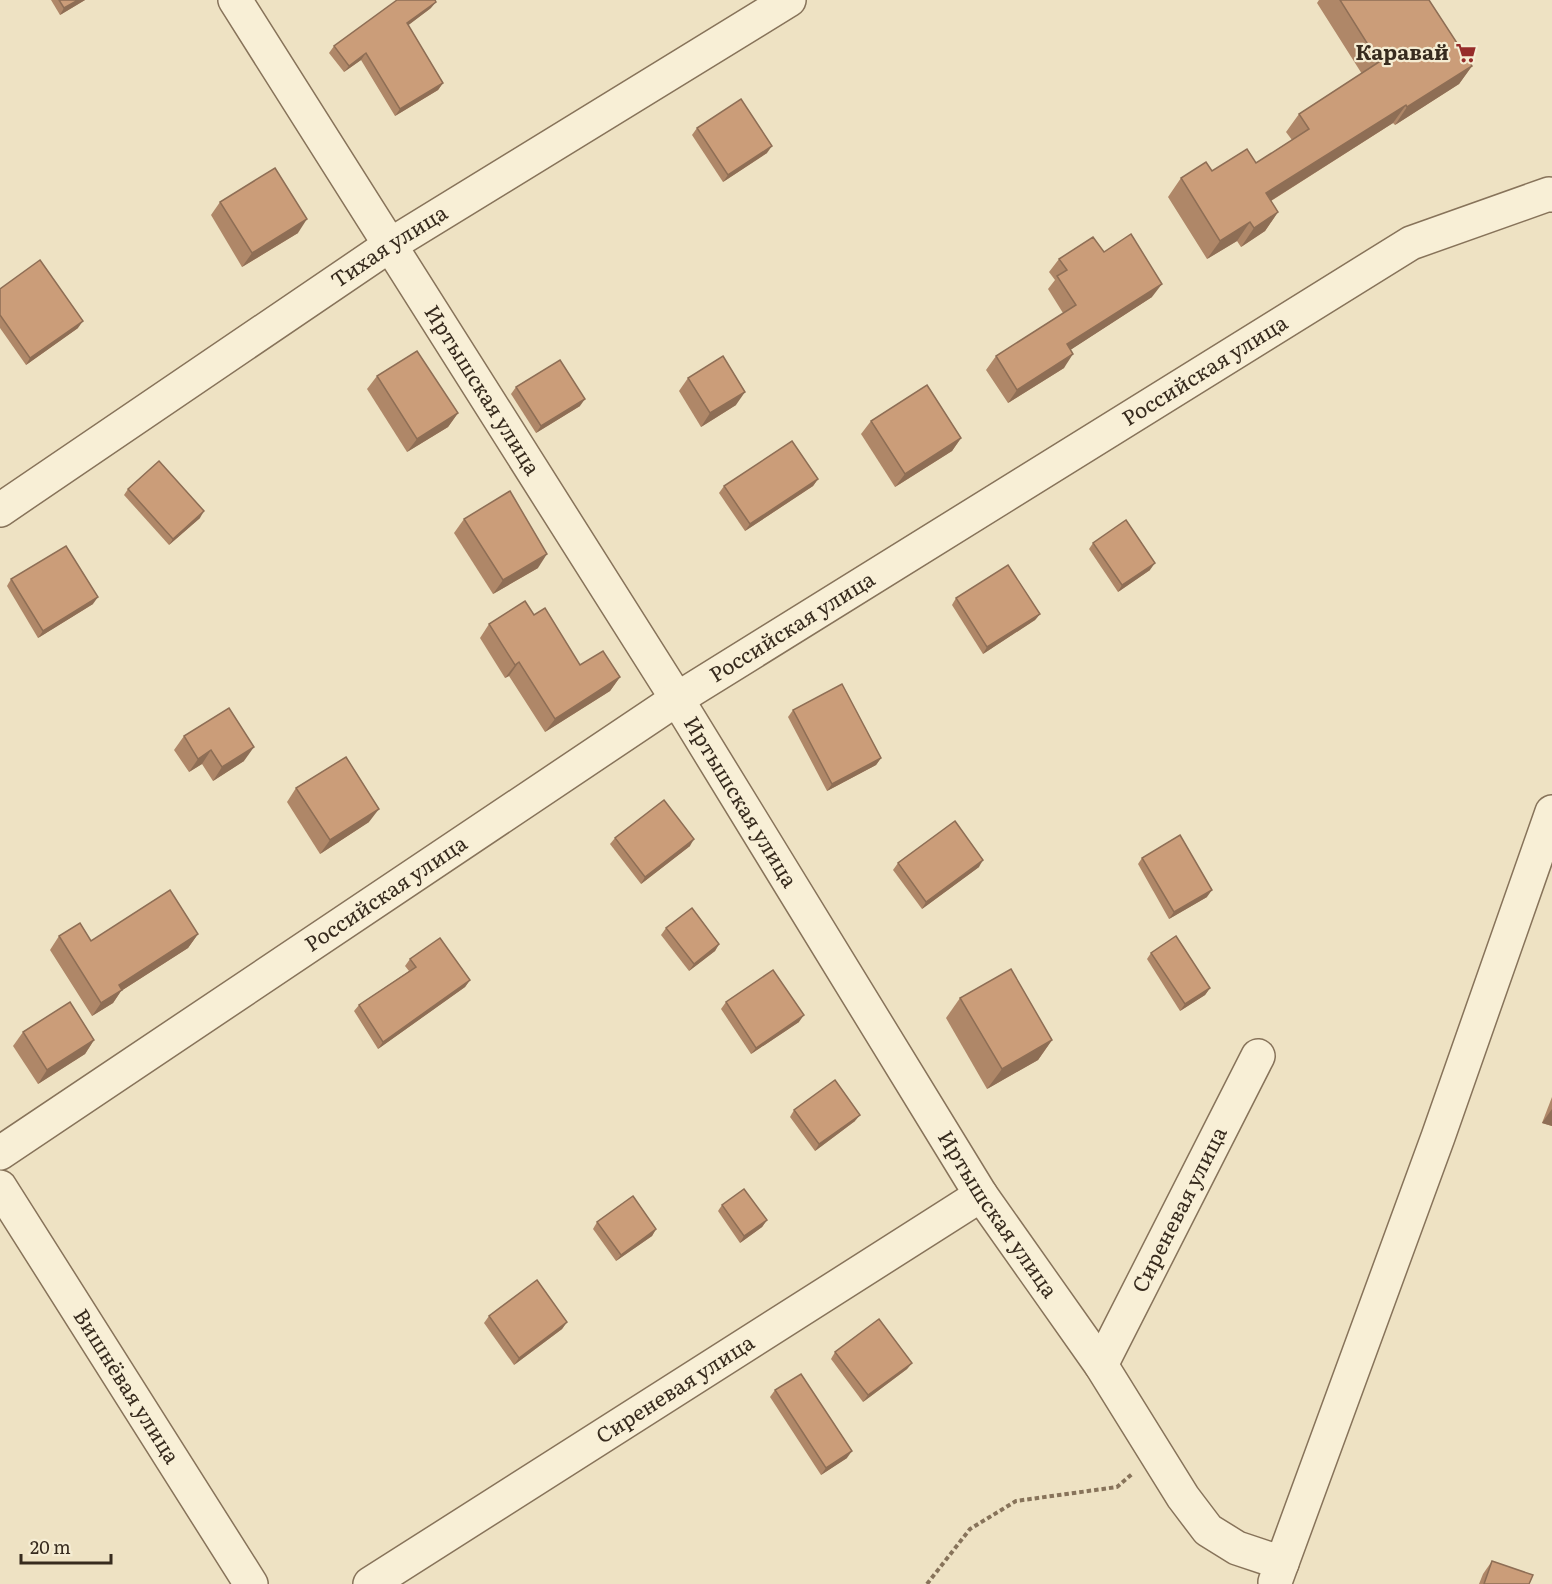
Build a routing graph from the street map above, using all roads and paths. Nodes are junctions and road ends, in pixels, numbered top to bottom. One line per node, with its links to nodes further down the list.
1 (235, 0): 4 (street, Иртышская улица)
2 (789, 0): 4 (street, Тихая улица)
3 (1552, 195): 6 (street, Российская улица)
4 (390, 245): 5 (street, Тихая улица); 6 (street, Иртышская улица)
5 (0, 510)
6 (677, 699): 9 (street, Российская улица); 11 (street, Иртышская улица)
7 (1552, 812): 14 (street)
8 (1258, 1056): 12 (street, Сиреневая улица)
9 (0, 1153)
10 (0, 1187): 15 (street, Вишнёвая улица)
11 (981, 1195): 12 (street, Иртышская улица); 16 (street, Сиреневая улица)
12 (1101, 1365): 13 (street, Иртышская улица)
13 (1157, 1454): 14 (street, Иртышская улица); 17 (path)
14 (1278, 1573)
15 (251, 1584)
16 (370, 1584)
17 (927, 1584)

